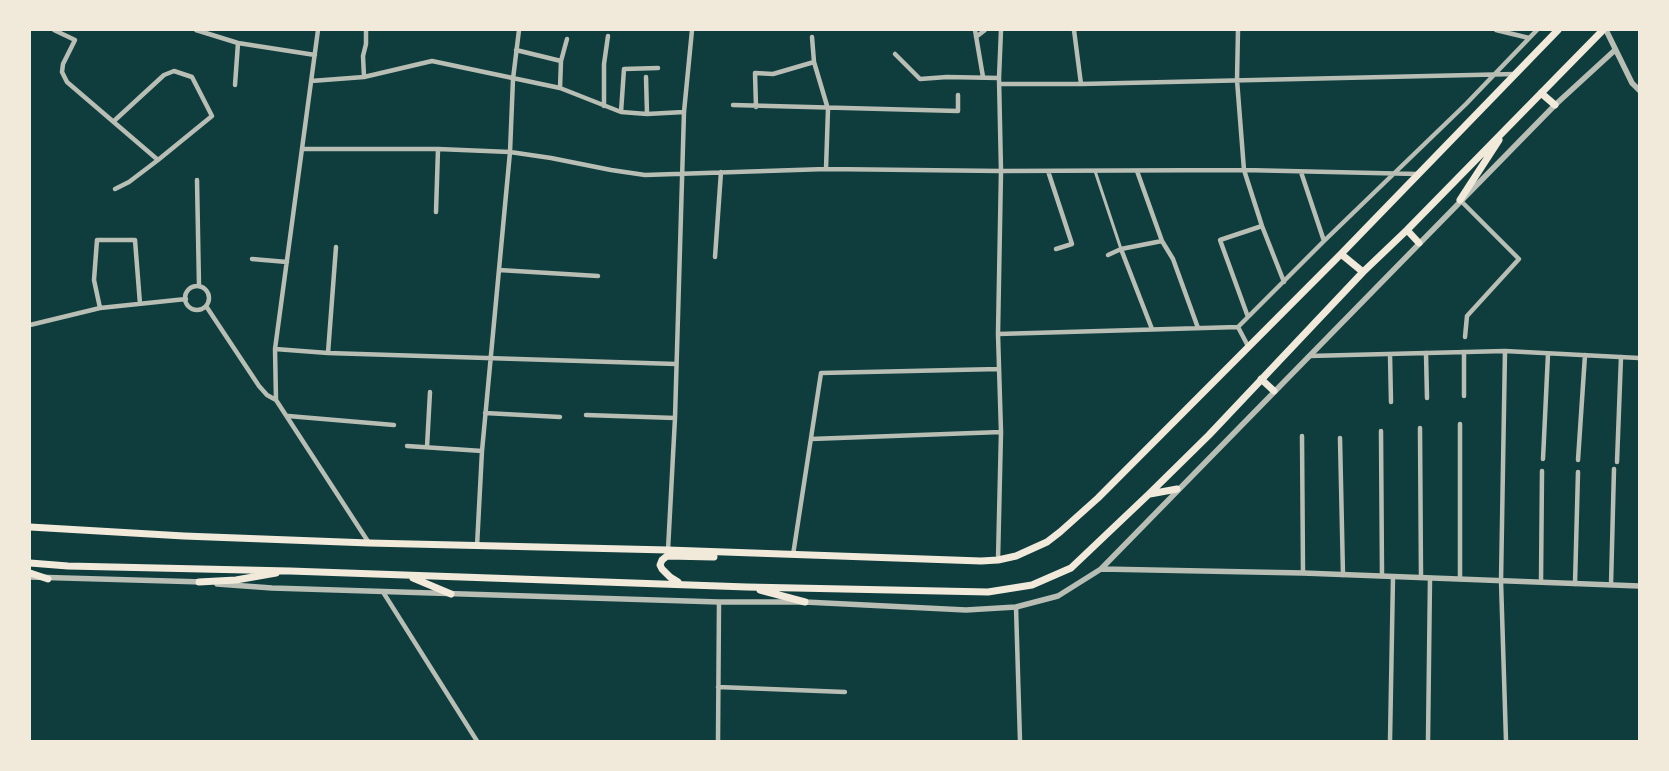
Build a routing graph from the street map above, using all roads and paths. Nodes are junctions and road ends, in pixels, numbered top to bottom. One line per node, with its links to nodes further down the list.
1 (54, 30): 54 (street)
2 (196, 30): 22 (street)
3 (318, 30): 26 (street)
4 (366, 30): 32 (street)
5 (519, 30): 23 (street)
6 (692, 30): 52 (street)
7 (975, 30): 18 (street)
8 (985, 30): 18 (street)
9 (1001, 30): 35 (street)
10 (1074, 30): 40 (street)
11 (1238, 30): 12 (street); 37 (street)
12 (1244, 30)
13 (1496, 30): 20 (street)
14 (1537, 30): 20 (street)
15 (1558, 30): 31 (main road)
16 (1604, 30): 24 (street); 44 (main road)
17 (608, 36): 48 (street)
18 (976, 37): 33 (street)
19 (812, 38): 28 (street)
20 (1529, 38): 30 (street)
21 (567, 39): 27 (street)
22 (238, 43): 26 (street); 41 (street)
23 (516, 50): 27 (street); 36 (street)
24 (1615, 50): 43 (street); 47 (street)
25 (895, 54): 33 (street)
26 (316, 55): 38 (street)
27 (562, 62): 42 (street)
28 (814, 62): 49 (street); 50 (street)
29 (658, 68): 51 (street)
30 (1496, 73): 31 (street); 37 (street); 69 (street)
31 (1515, 74): 70 (main road)
32 (364, 77): 36 (street); 38 (street)
33 (983, 77): 35 (street)
34 (646, 78): 53 (street)
35 (999, 78): 39 (street)
36 (513, 79): 42 (street); 58 (street)
37 (1237, 80): 40 (street); 61 (street)
38 (311, 81): 56 (street)
39 (999, 84): 40 (street); 62 (street)
40 (1080, 84)
41 (234, 85)
42 (560, 88): 48 (street)
43 (1639, 90)
44 (1541, 93): 47 (main road); 55 (main road)
45 (958, 95): 50 (street)
46 (733, 105): 49 (street)
47 (1555, 105): 73 (street)
48 (604, 106): 51 (street)
49 (756, 107): 50 (street)
50 (828, 109): 60 (street)
51 (621, 112): 53 (street)
52 (684, 112): 53 (street); 68 (street)
53 (647, 114)
54 (114, 121): 59 (street); 59 (street)
55 (1507, 128): 73 (main road); 76 (main road)
56 (302, 149): 57 (street); 87 (street)
57 (438, 149): 58 (street); 74 (street)
58 (510, 152): 68 (street); 88 (street)
59 (158, 160): 72 (street)
60 (826, 168): 62 (street); 66 (street)
61 (1244, 170): 65 (street); 67 (street); 75 (street)
62 (1001, 171): 63 (street); 102 (street)
63 (1048, 171): 64 (street); 81 (street)
64 (1095, 171): 65 (street); 82 (street)
65 (1137, 171): 78 (street)
66 (720, 172): 68 (street); 85 (street)
67 (1302, 172): 69 (street); 77 (street)
68 (683, 174): 117 (street)
69 (1394, 174): 70 (street); 77 (street)
70 (1416, 174): 84 (main road)
71 (197, 180): 92 (street)
72 (116, 189)
73 (1460, 200): 79 (street); 103 (street)
74 (436, 212)
75 (1262, 226): 91 (street); 97 (street)
76 (1407, 230): 79 (main road); 89 (main road)
77 (1324, 241): 91 (street)
78 (1162, 242): 82 (street); 100 (street)
79 (1420, 243): 113 (street)
80 (336, 247): 108 (street)
81 (1056, 249)
82 (1121, 249): 83 (street); 101 (street)
83 (1108, 254)
84 (1341, 254): 89 (main road); 104 (main road)
85 (716, 257)
86 (252, 259): 87 (street)
87 (288, 262): 105 (street)
88 (499, 270): 90 (street); 116 (street)
89 (1363, 272): 119 (main road)
90 (598, 276)
91 (1284, 282): 97 (street)
92 (199, 286): 93 (street); 95 (street)
93 (186, 299): 94 (street); 95 (street)
94 (140, 304): 96 (street); 96 (street)
95 (206, 306): 124 (street)
96 (100, 308): 98 (street)
97 (1248, 317): 99 (street)
98 (30, 325)
99 (1238, 327): 100 (street); 104 (street)
100 (1198, 328): 101 (street)
101 (1152, 329): 102 (street)
102 (998, 334): 118 (street)
103 (1465, 337)
104 (1248, 346): 156 (main road)
105 (275, 349): 108 (street); 124 (street)
106 (1464, 352): 107 (street); 109 (street); 122 (street)
107 (1505, 352): 111 (street); 171 (street)
108 (328, 353): 116 (street)
109 (1426, 353): 110 (street); 123 (street)
110 (1390, 354): 113 (street); 125 (street)
111 (1548, 354): 112 (street); 142 (street)
112 (1585, 355): 114 (street); 143 (street)
113 (1309, 356): 121 (street)
114 (1621, 357): 115 (street); 144 (street)
115 (1639, 358)
116 (490, 359): 117 (street); 126 (street)
117 (676, 364): 130 (street)
118 (999, 369): 135 (street); 138 (street)
119 (1261, 379): 121 (main road); 149 (main road)
120 (430, 392): 140 (street)
121 (1274, 392): 148 (street)
122 (1464, 396)
123 (1427, 398)
124 (276, 400): 128 (street)
125 (1392, 402)
126 (485, 413): 129 (street); 141 (street)
127 (586, 415): 130 (street)
128 (288, 416): 132 (street); 151 (street)
129 (560, 417)
130 (675, 418): 153 (street)
131 (1460, 424): 170 (street)
132 (394, 425)
133 (1420, 428): 167 (street)
134 (1381, 431): 164 (street)
135 (1000, 432): 138 (street); 156 (street)
136 (1302, 436): 161 (street)
137 (1340, 438): 163 (street)
138 (811, 440): 155 (street)
139 (407, 446): 140 (street)
140 (427, 446): 141 (street)
141 (482, 451): 152 (street)
142 (1543, 459)
143 (1578, 460)
144 (1617, 462)
145 (1614, 469): 176 (street)
146 (1542, 471): 173 (street)
147 (1578, 472): 175 (street)
148 (1177, 489): 149 (main road); 158 (street)
149 (1149, 494): 178 (main road)
150 (30, 527): 151 (main road)
151 (369, 543): 152 (main road)
152 (477, 546): 153 (main road)
153 (668, 550): 154 (main road)
154 (751, 554): 155 (main road); 174 (main road)
155 (793, 555): 156 (main road)
156 (998, 560)
157 (30, 563): 159 (main road)
158 (1100, 569): 161 (street); 183 (street)
159 (290, 571): 162 (main road); 172 (main road)
160 (30, 573): 169 (main road)
161 (1303, 573): 163 (street)
162 (408, 575): 174 (main road); 180 (main road)
163 (1343, 575): 164 (street)
164 (1382, 576): 166 (street)
165 (30, 577): 169 (street)
166 (1393, 577): 167 (street); 189 (street)
167 (1421, 578): 168 (street)
168 (1430, 578): 170 (street); 190 (street)
169 (48, 579): 172 (street)
170 (1460, 579): 171 (street)
171 (1502, 581): 173 (street); 191 (street)
172 (199, 582): 179 (street)
173 (1541, 582): 175 (street)
174 (679, 583): 178 (main road)
175 (1575, 584): 176 (street)
176 (1611, 585): 177 (street)
177 (1639, 586)
178 (747, 587): 182 (main road)
179 (383, 592): 180 (street); 186 (street)
180 (451, 594): 181 (street)
181 (719, 602): 182 (street); 184 (street)
182 (805, 602): 183 (street)
183 (1016, 607): 188 (street)
184 (718, 687): 185 (street); 187 (street)
185 (845, 692)
186 (477, 741)
187 (718, 741)
188 (1020, 741)
189 (1390, 741)
190 (1428, 741)
191 (1506, 741)

